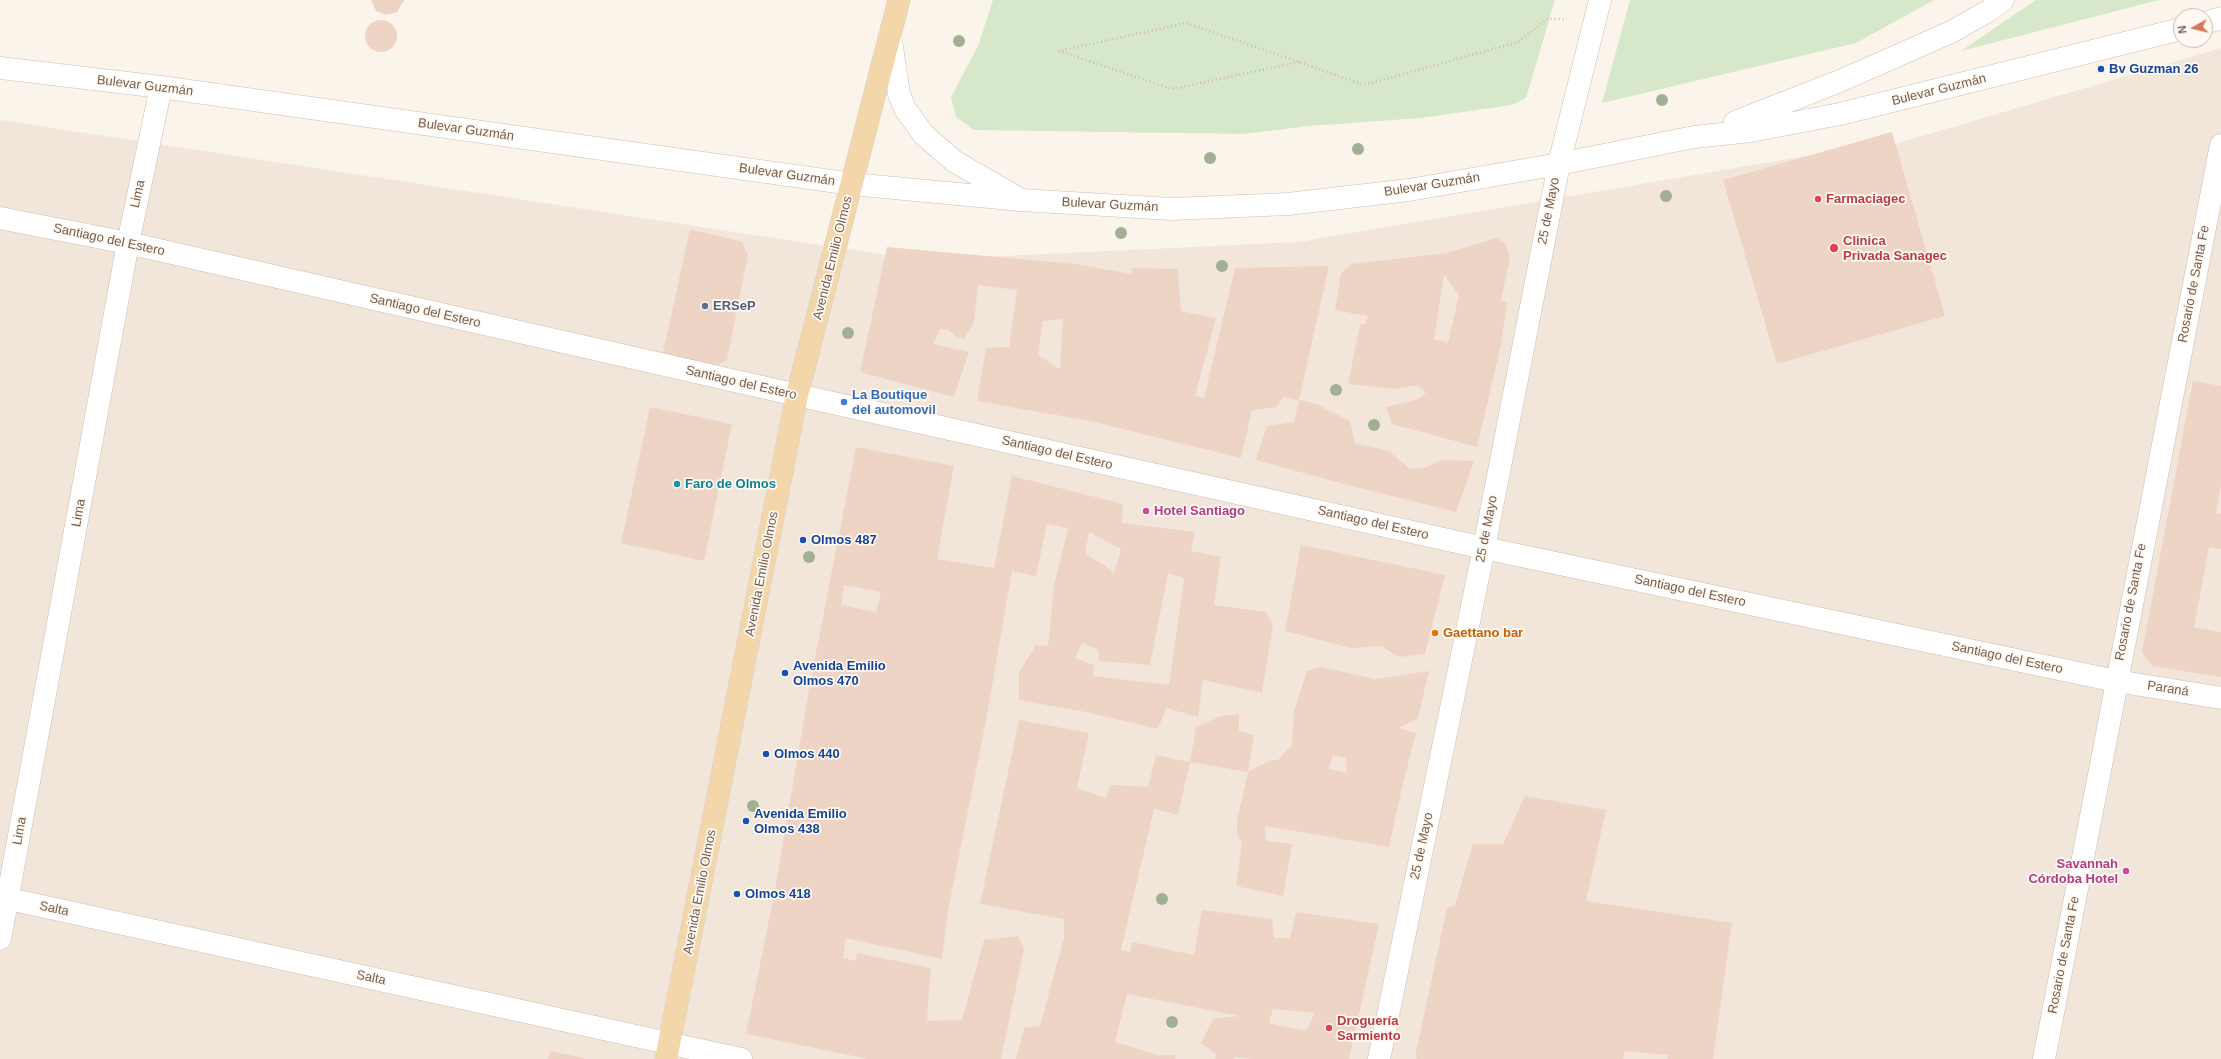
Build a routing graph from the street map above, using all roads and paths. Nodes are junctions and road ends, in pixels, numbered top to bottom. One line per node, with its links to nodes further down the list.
1 (899, 0): 5 (main road, Avenida Emilio Olmos)
2 (2003, 0): 9 (street, Bulevar Guzmán)
3 (1597, 10): 6 (path); 11 (street, 25 de Mayo)
4 (2173, 31): 9 (street, Bulevar Guzmán)
5 (890, 34): 12 (main road, Avenida Emilio Olmos); 13 (street)
6 (1299, 62): 6 (path)
7 (0, 68): 8 (street, Bulevar Guzmán)
8 (161, 87): 12 (street, Bulevar Guzmán); 15 (street, Lima)
9 (1694, 137): 11 (street, Bulevar Guzmán)
10 (2221, 145): 18 (street, Rosario de Santa Fe)
11 (1559, 164): 13 (street, Bulevar Guzmán); 17 (street, 25 de Mayo)
12 (852, 184): 13 (street, Bulevar Guzmán); 16 (main road, Avenida Emilio Olmos)
13 (1020, 200)
14 (0, 218): 15 (street, Santiago del Estero)
15 (128, 244): 16 (street, Santiago del Estero); 20 (street, Lima)
16 (797, 395): 17 (street, Santiago del Estero); 22 (main road, Avenida Emilio Olmos)
17 (1484, 548): 18 (street, Santiago del Estero); 24 (street, 25 de Mayo)
18 (2116, 681): 19 (street, Paraná); 25 (street, Rosario de Santa Fe)
19 (2221, 698)
20 (4, 898): 21 (street, Lima); 22 (street, Salta)
21 (0, 939)
22 (668, 1052): 23 (street, Salta)
23 (741, 1059)
24 (1379, 1059)
25 (2044, 1059)

